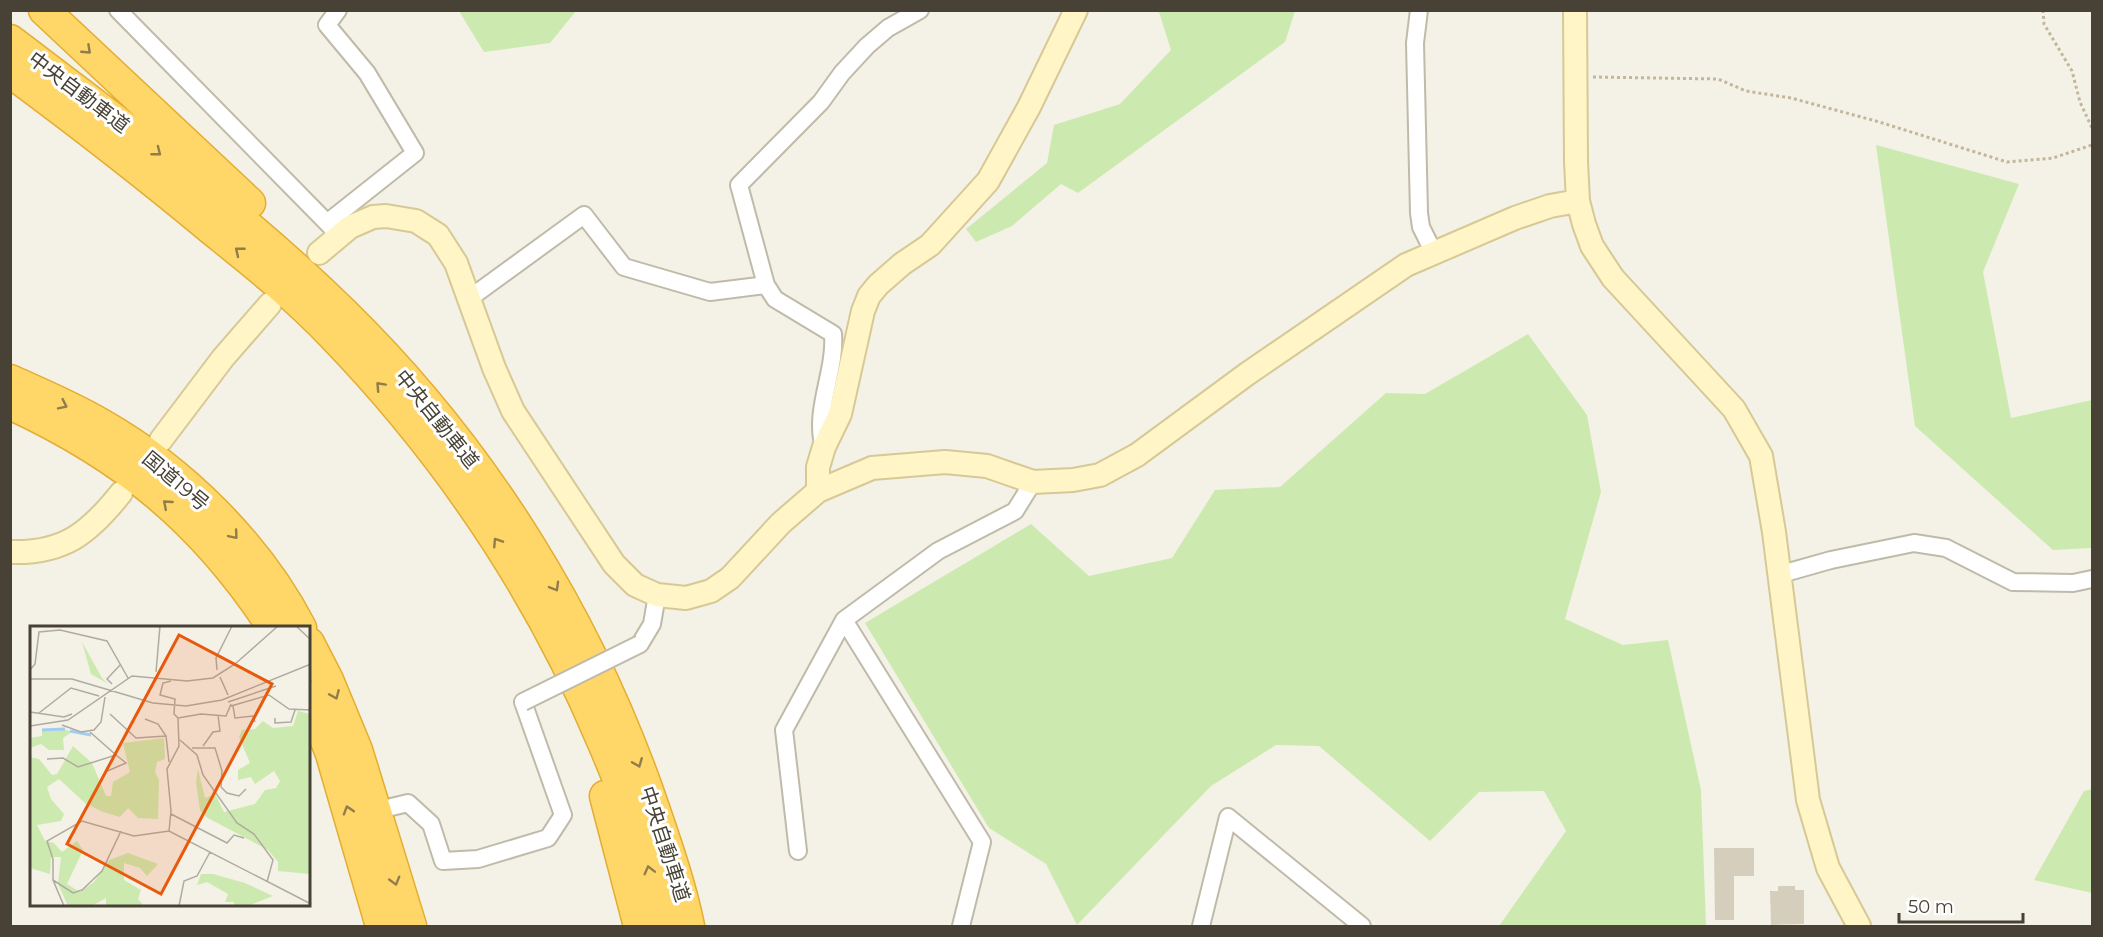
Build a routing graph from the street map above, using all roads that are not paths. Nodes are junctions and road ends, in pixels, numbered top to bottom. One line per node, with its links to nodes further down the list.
1 (44, 10): 24 (highway, one-way to 24)
2 (118, 10): 11 (street)
3 (338, 10): 11 (street)
4 (920, 10): 14 (street)
5 (1076, 10): 20 (street)
6 (1419, 10): 13 (street)
7 (1575, 10): 10 (street)
8 (10, 40): 24 (highway, 中央自動車道, one-way to 24)
9 (10, 72): 34 (highway, 中央自動車道, one-way to 9)
10 (1578, 201): 13 (street); 26 (street)
11 (334, 229): 12 (street); 15 (street)
12 (319, 253)
13 (1434, 253): 21 (street)
14 (766, 285): 15 (street); 20 (street)
15 (470, 298): 28 (street)
16 (270, 304): 19 (street)
17 (10, 380): 31 (highway, 国道19号, one-way to 31)
18 (10, 404): 30 (highway, 国道19号, one-way to 18)
19 (160, 440)
20 (824, 447): 22 (street)
21 (1034, 482): 22 (street); 29 (street)
22 (818, 491): 28 (street)
23 (121, 493): 25 (street)
24 (534, 551): 41 (highway, 中央自動車道, one-way to 41)
25 (10, 552)
26 (1778, 575): 27 (street); 45 (street)
27 (2092, 579)
28 (657, 595): 35 (street, bridge)
29 (844, 620): 36 (street); 42 (street)
30 (272, 626)
31 (300, 626)
32 (310, 645): 35 (highway, one-way to 35)
33 (310, 700): 37 (highway, one-way to 33)
34 (589, 710): 39 (highway); 40 (highway, 中央自動車道, one-way to 34)
35 (375, 811): 38 (highway, one-way to 38)
36 (798, 851)
37 (381, 927)
38 (411, 927)
39 (639, 927)
40 (663, 927)
41 (689, 927)
42 (961, 927)
43 (1201, 927): 44 (street)
44 (1362, 927)
45 (1859, 927)

